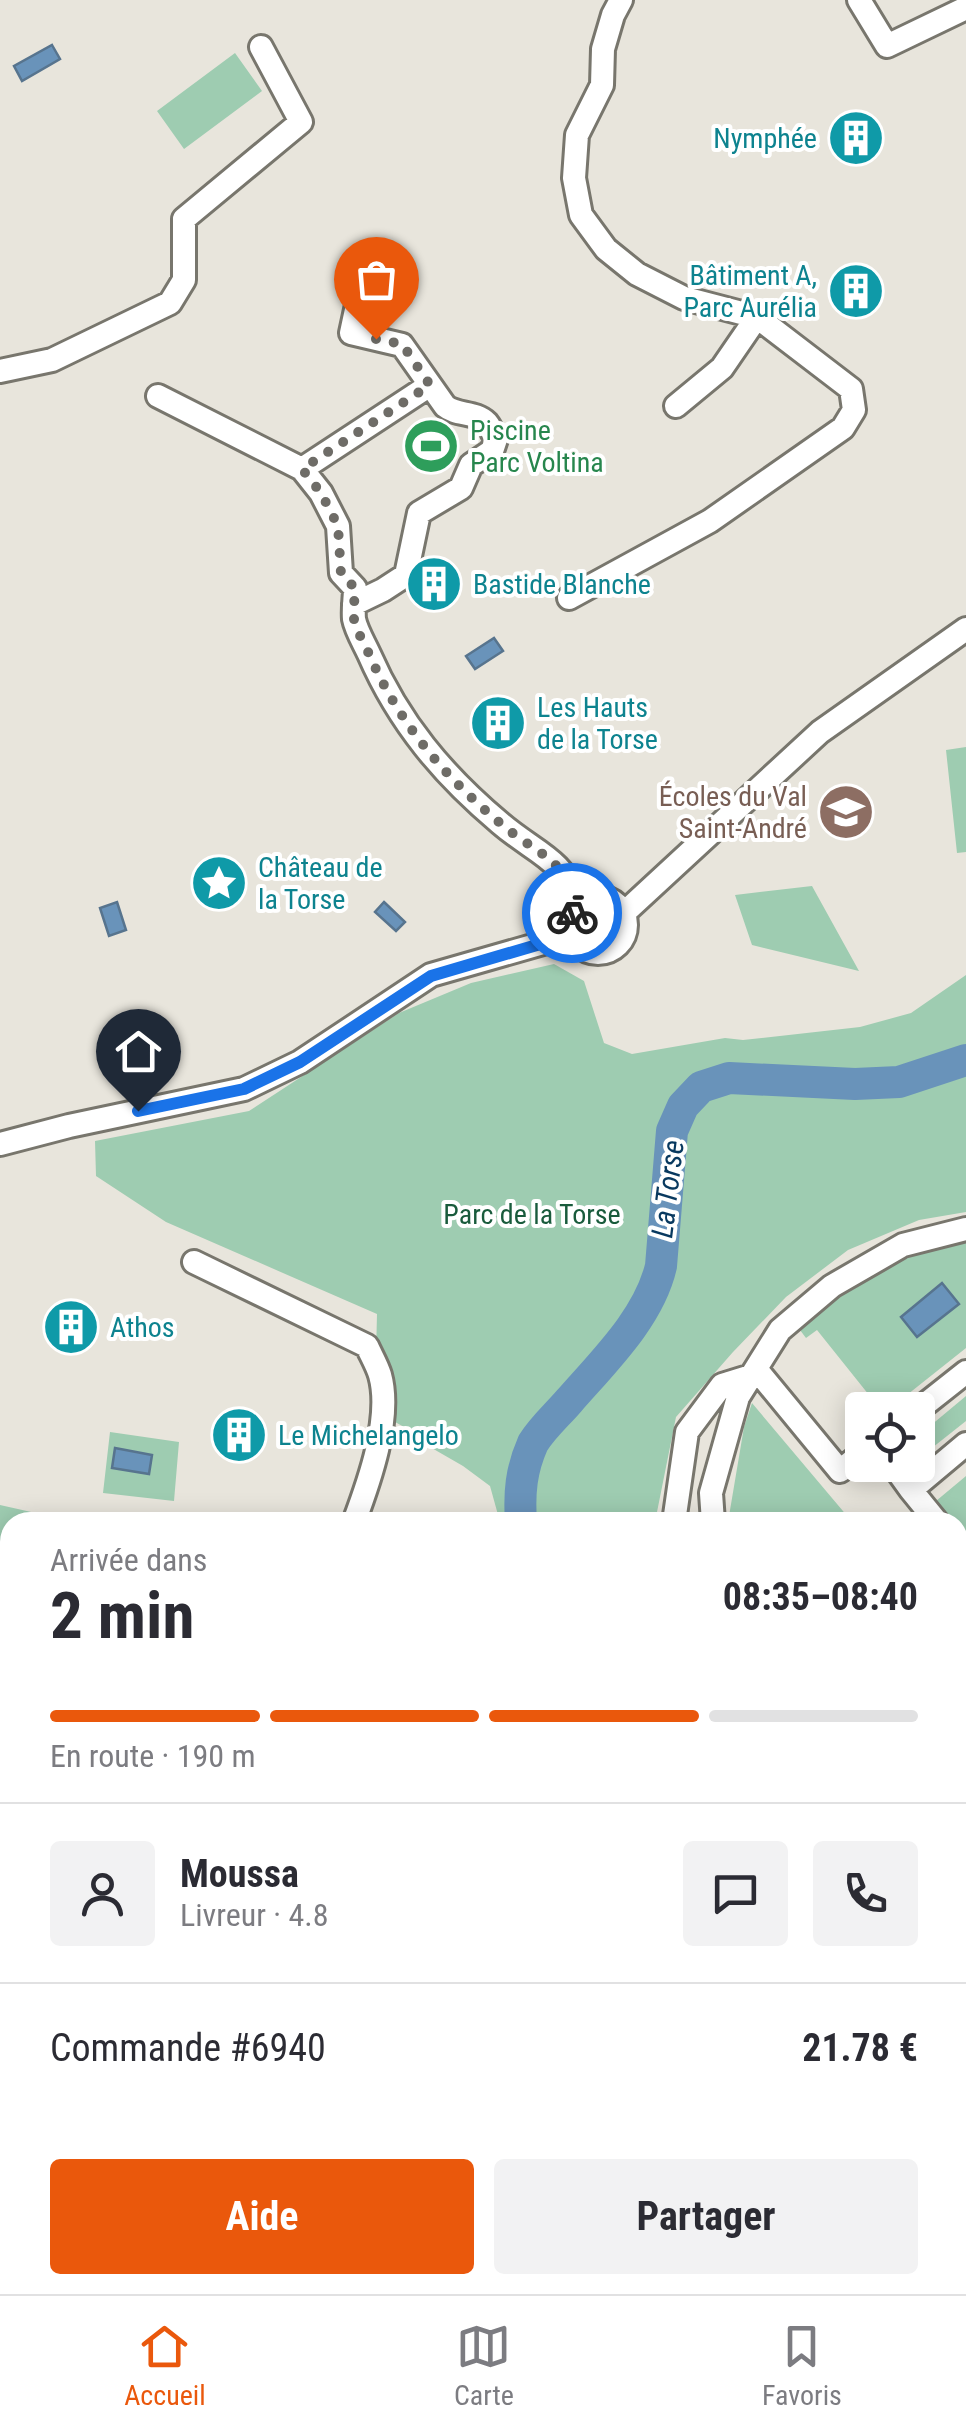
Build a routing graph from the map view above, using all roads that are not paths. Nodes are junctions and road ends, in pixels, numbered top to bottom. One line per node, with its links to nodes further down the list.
1 (621, 0): 6 (street)
2 (858, 0): 3 (street)
3 (966, 8)
4 (261, 47): 7 (street)
5 (363, 277): 8 (street)
6 (757, 317): 10 (street); 12 (street)
7 (0, 371)
8 (430, 385): 11 (street); 13 (street)
9 (158, 396): 11 (street)
10 (676, 406)
11 (302, 469): 13 (street)
12 (569, 598)
13 (354, 604): 15 (street)
14 (966, 629): 16 (street)
15 (580, 903): 16 (street); 17 (street)
16 (624, 914): 17 (street)
17 (571, 935): 18 (street)
18 (2, 1144)
19 (966, 1229): 22 (street)
20 (194, 1262): 28 (street)
21 (966, 1372): 23 (street)
22 (754, 1373): 25 (street); 29 (street); 30 (street)
23 (935, 1397)
24 (966, 1444): 27 (street)
25 (845, 1467)
26 (905, 1482): 27 (street)
27 (911, 1490): 31 (street)
28 (358, 1512)
29 (676, 1512)
30 (711, 1512)
31 (929, 1512)

